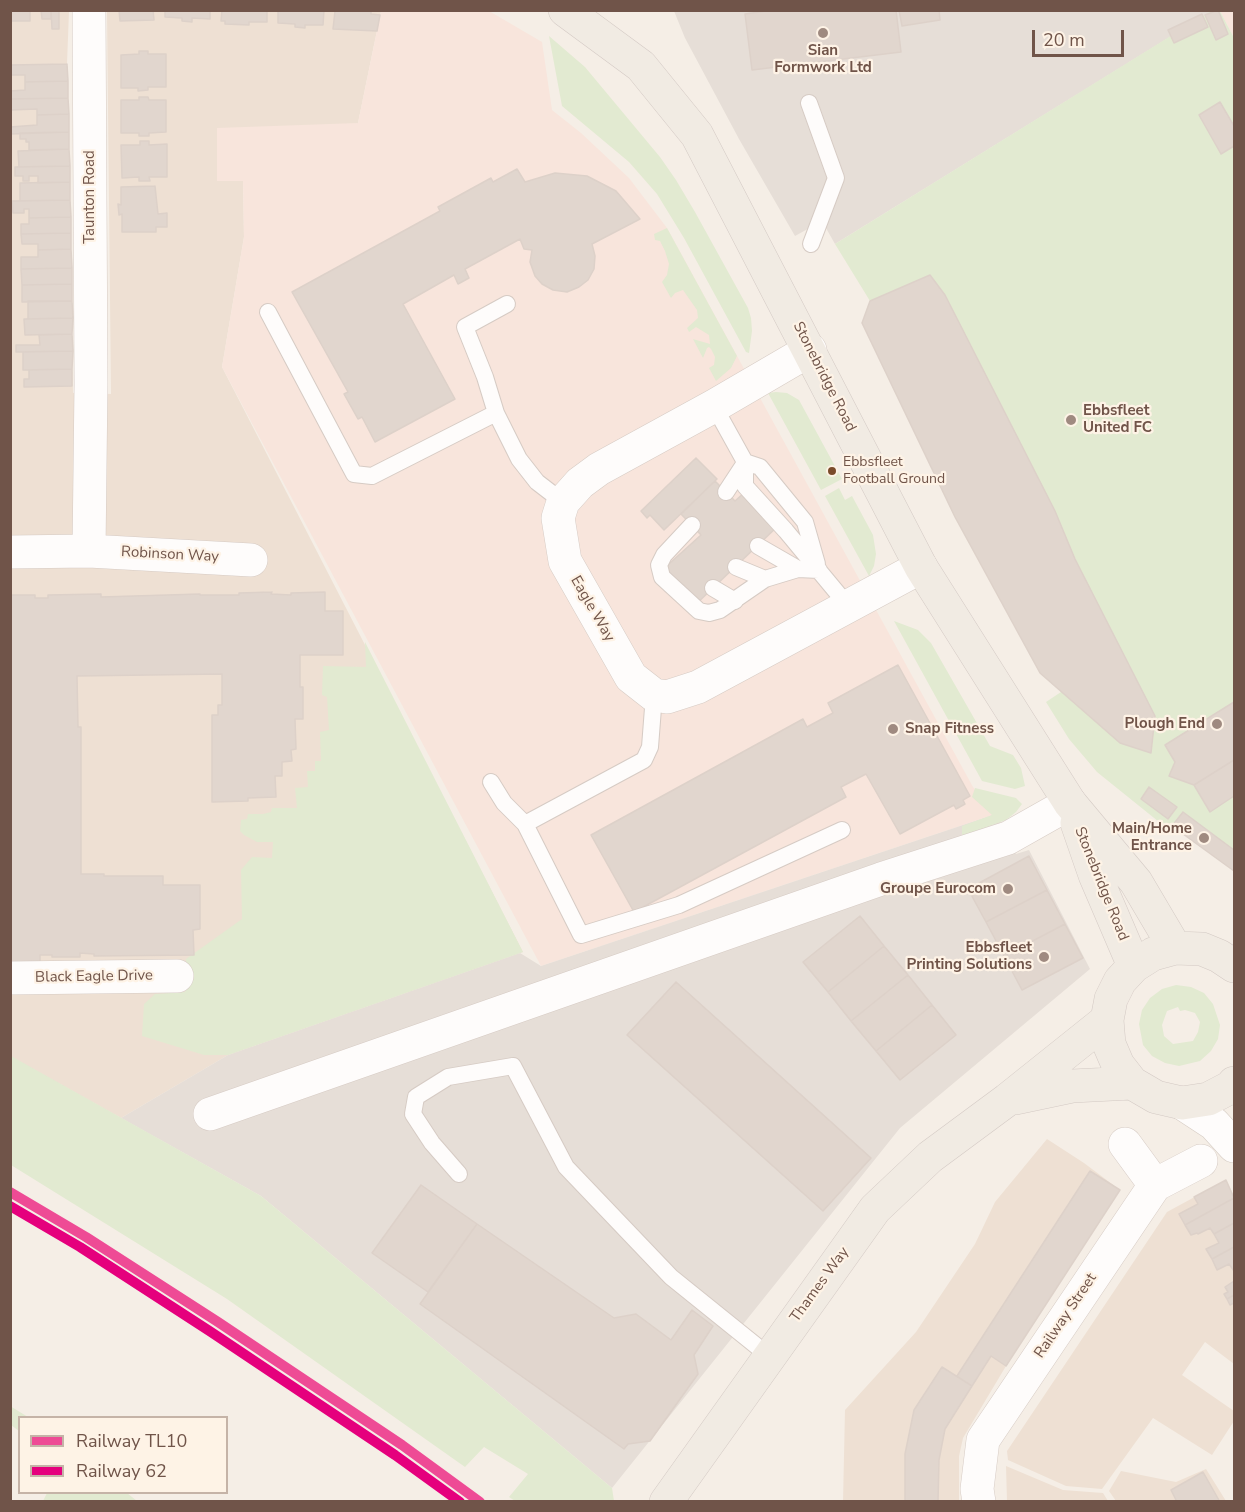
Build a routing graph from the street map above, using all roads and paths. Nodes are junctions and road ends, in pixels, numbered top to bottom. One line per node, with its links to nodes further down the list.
1 (89, 10): 15 (street, Taunton Road)
2 (565, 10): 7 (main road, Stonebridge Road)
3 (808, 103): 4 (lane)
4 (811, 244)
5 (507, 304): 9 (lane)
6 (268, 312): 9 (lane)
7 (810, 350): 8 (street); 19 (main road, Stonebridge Road)
8 (714, 406): 10 (lane); 12 (street)
9 (496, 413): 12 (lane)
10 (745, 462): 11 (lane); 21 (lane); 21 (lane)
11 (726, 492)
12 (563, 502): 26 (street, Eagle Way)
13 (692, 525): 24 (lane)
14 (758, 546): 20 (lane)
15 (89, 551): 16 (street, Robinson Way); 17 (street, Robinson Way)
16 (10, 552)
17 (251, 560)
18 (736, 567): 22 (lane)
19 (921, 567): 25 (street); 28 (main road, Stonebridge Road)
20 (798, 569): 21 (lane); 22 (lane)
21 (819, 570): 25 (lane)
22 (765, 579): 24 (lane)
23 (713, 588): 24 (lane)
24 (735, 601)
25 (849, 607): 26 (street)
26 (654, 695): 29 (lane)
27 (491, 782): 29 (lane)
28 (1070, 803): 31 (main road, Stonebridge Road); 32 (main road, Stonebridge Road); 41 (street)
29 (525, 824): 30 (lane)
30 (842, 830)
31 (1175, 948): 32 (main road); 33 (main road)
32 (1134, 966): 36 (main road)
33 (1234, 966)
34 (177, 975): 35 (street, Black Eagle Drive)
35 (10, 978)
36 (1107, 1020): 37 (main road); 39 (main road, Thames Way)
37 (1132, 1083): 39 (main road, Thames Way); 40 (main road)
38 (1234, 1083): 40 (main road)
39 (1007, 1100): 47 (main road, Thames Way)
40 (1182, 1102): 43 (street)
41 (210, 1114)
42 (1125, 1144): 46 (street)
43 (1234, 1146)
44 (1201, 1161): 46 (street, Railway Street)
45 (459, 1174): 47 (lane)
46 (1155, 1185): 49 (street, Railway Street)
47 (770, 1356): 48 (main road, Thames Way)
48 (666, 1502)
49 (979, 1502)

